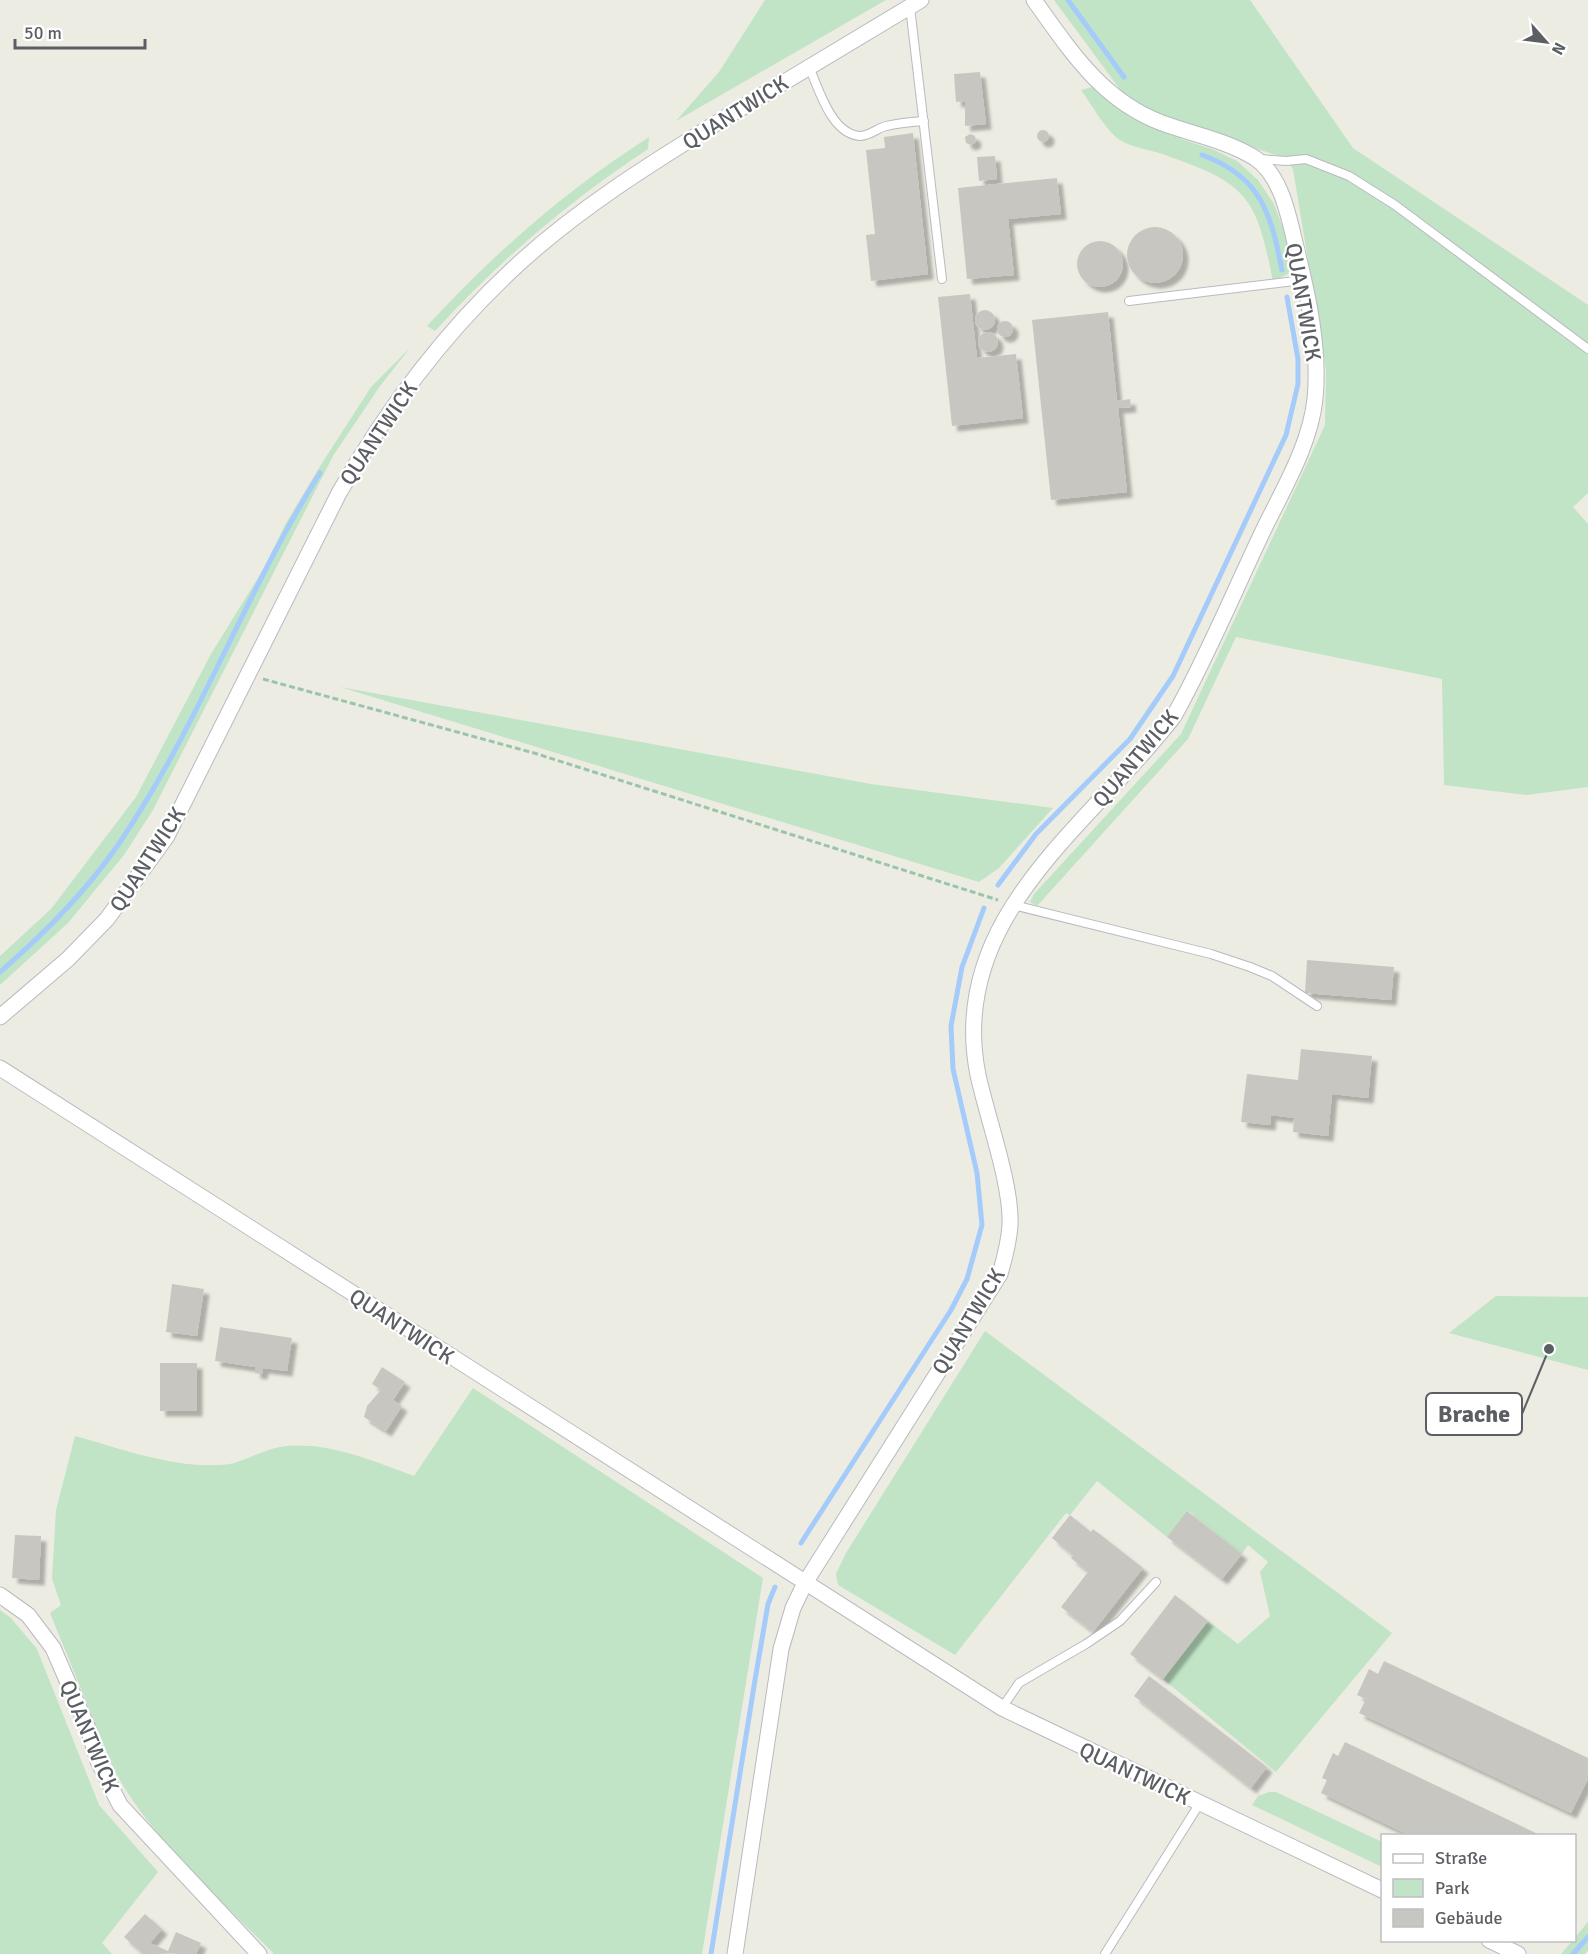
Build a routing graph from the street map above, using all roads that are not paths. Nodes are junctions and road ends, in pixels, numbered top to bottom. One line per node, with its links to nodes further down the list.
1 (1034, 0): 5 (street)
2 (916, 3): 3 (street, QUANTWICK); 4 (lane)
3 (809, 67): 4 (lane); 12 (street, QUANTWICK)
4 (924, 121): 6 (lane)
5 (1256, 159): 7 (street, QUANTWICK); 9 (lane)
6 (942, 279)
7 (1303, 280): 8 (lane); 10 (street, QUANTWICK)
8 (1130, 301)
9 (1588, 349)
10 (1011, 904): 11 (lane); 15 (street, QUANTWICK)
11 (1317, 1006)
12 (0, 1017)
13 (0, 1068): 15 (street, QUANTWICK)
14 (1156, 1582): 17 (lane)
15 (804, 1583): 17 (street, QUANTWICK); 22 (street, QUANTWICK)
16 (0, 1595): 21 (street, QUANTWICK)
17 (1002, 1708): 18 (street, QUANTWICK)
18 (1200, 1803): 19 (street, QUANTWICK); 23 (lane)
19 (1381, 1889)
20 (1491, 1942): 24 (street)
21 (259, 1954)
22 (735, 1954)
23 (1105, 1954)
24 (1518, 1954)

